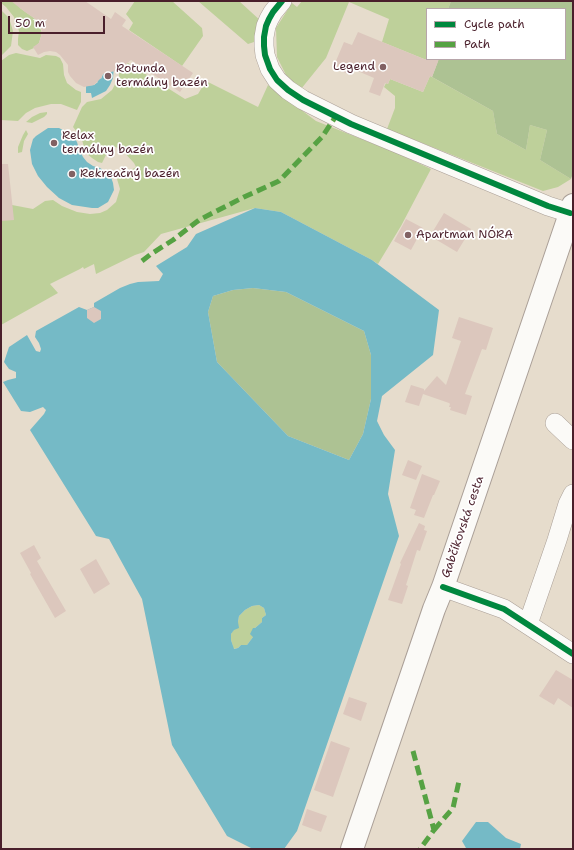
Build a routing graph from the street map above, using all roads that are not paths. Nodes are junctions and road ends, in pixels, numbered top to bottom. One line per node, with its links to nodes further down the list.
1 (282, 1): 2 (street)
2 (572, 209): 6 (main road, Gabčíkovská cesta)
3 (555, 423): 4 (street)
4 (573, 440)
5 (573, 494): 7 (street)
6 (443, 587): 7 (street); 9 (main road, Gabčíkovská cesta)
7 (528, 624): 8 (street)
8 (573, 654)
9 (352, 849)

